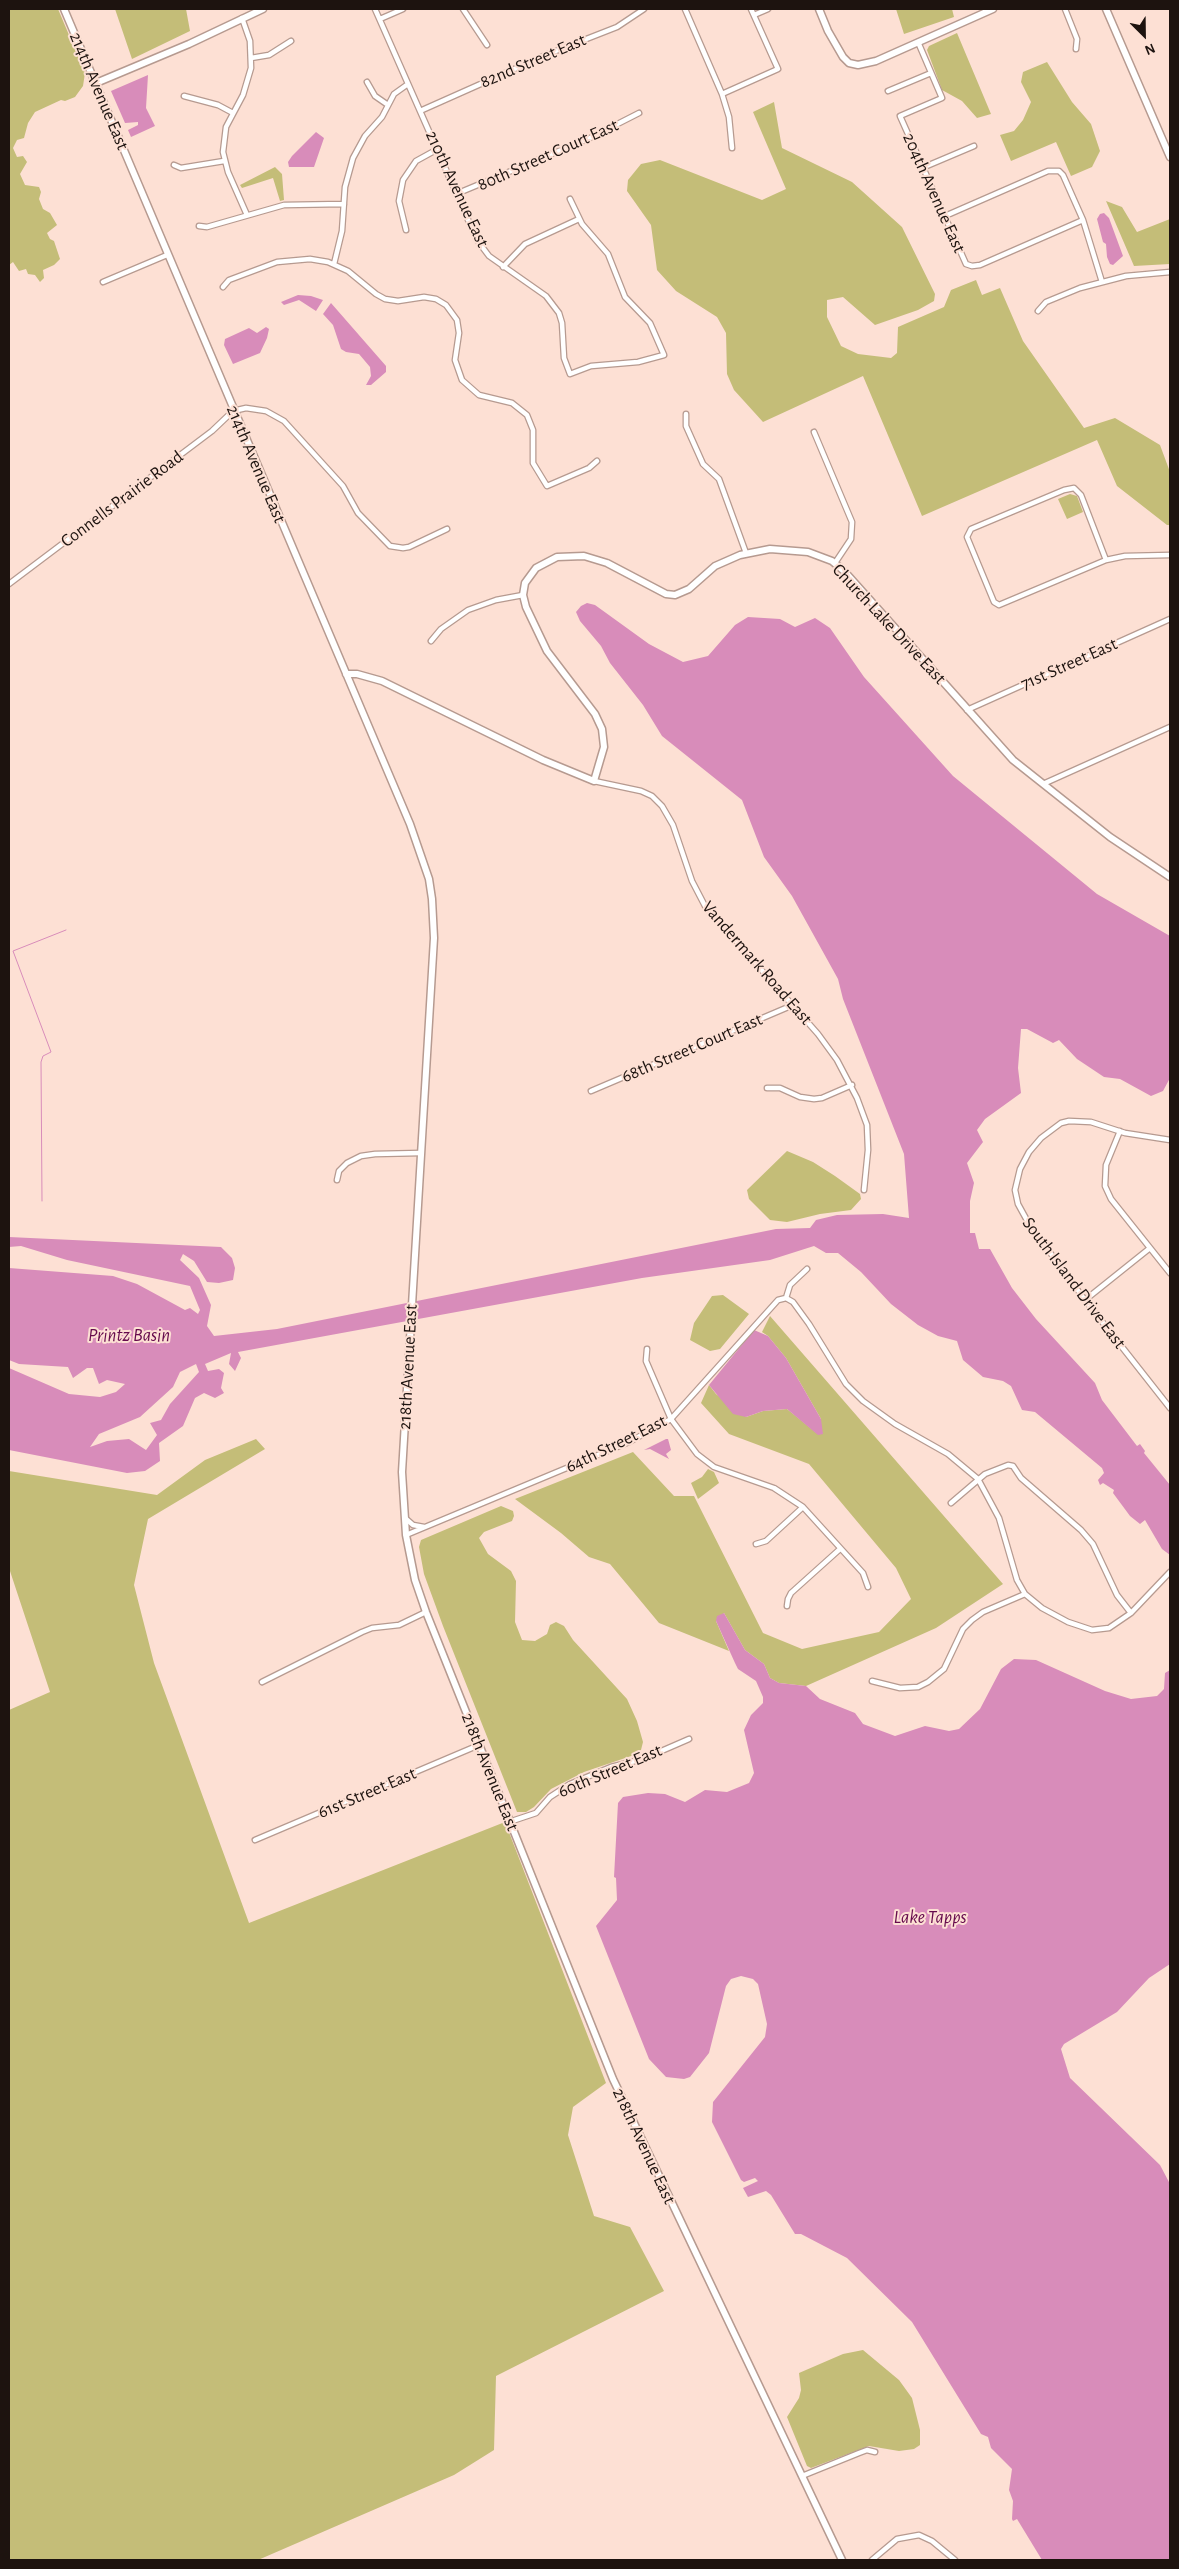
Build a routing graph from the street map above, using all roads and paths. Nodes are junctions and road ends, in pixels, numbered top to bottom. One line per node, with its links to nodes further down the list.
1 (64, 9): 24 (street, 214th Avenue East)
2 (263, 9): 15 (street)
3 (375, 9): 16 (street, 210th Avenue East)
4 (402, 9): 16 (street)
5 (463, 9): 19 (street)
6 (644, 9): 30 (street, 82nd Street East)
7 (685, 9): 27 (street)
8 (751, 9): 14 (street)
9 (768, 9): 14 (street)
10 (819, 9): 18 (street)
11 (992, 9): 18 (street)
12 (1065, 9): 20 (street)
13 (1106, 9): 36 (street)
14 (754, 15): 27 (street)
15 (242, 18): 21 (street); 24 (street)
16 (380, 19): 25 (street, 210th Avenue East)
17 (291, 41): 21 (street)
18 (918, 42): 22 (street)
19 (487, 45)
20 (1076, 49)
21 (251, 58): 31 (street)
22 (931, 73): 26 (street); 39 (street, 204th Avenue East)
23 (367, 82): 29 (street)
24 (96, 83): 49 (street, 214th Avenue East)
25 (408, 84): 29 (street); 30 (street, 210th Avenue East)
26 (888, 91)
27 (722, 94): 34 (street)
28 (184, 96): 31 (street)
29 (388, 105): 42 (street)
30 (420, 111): 35 (street, 210th Avenue East)
31 (233, 112): 37 (street)
32 (639, 113): 40 (street, 80th Street Court East)
33 (974, 146): 39 (street)
34 (732, 148)
35 (436, 150): 40 (street, 210th Avenue East); 48 (street)
36 (1169, 153)
37 (224, 161): 38 (street); 43 (street)
38 (174, 165)
39 (922, 168): 44 (street, 204th Avenue East)
40 (456, 194): 51 (street, 210th Avenue East)
41 (570, 200): 45 (street)
42 (344, 204): 43 (street); 50 (street)
43 (247, 215): 47 (street)
44 (945, 216): 46 (street); 46 (street, 204th Avenue East)
45 (578, 219): 51 (street); 51 (street, 210th Avenue East)
46 (1084, 220): 54 (street)
47 (199, 226)
48 (406, 230)
49 (167, 255): 53 (street); 57 (street, 214th Avenue East)
50 (334, 264): 55 (street); 60 (street)
51 (503, 267)
52 (1170, 272): 54 (street)
53 (103, 282)
54 (1102, 282): 56 (street)
55 (223, 287)
56 (1038, 311)
57 (233, 411): 61 (street); 66 (street, Connells Prairie Road); 70 (street, 214th Avenue East)
58 (686, 414): 62 (street)
59 (814, 432): 65 (street)
60 (597, 461)
61 (447, 529)
62 (746, 553): 65 (street, Church Lake Drive East); 67 (street, Church Lake Drive East)
63 (1170, 556): 64 (street)
64 (1106, 560): 64 (street)
65 (835, 563): 71 (street, Church Lake Drive East)
66 (9, 584)
67 (523, 595): 69 (street); 73 (street)
68 (1170, 619): 71 (street, 71st Street East)
69 (431, 641)
70 (346, 674): 73 (street, Vandermark Road East); 76 (street, 214th Avenue East)
71 (967, 710): 74 (street, Church Lake Drive East)
72 (1170, 727): 74 (street)
73 (594, 781): 77 (street, Vandermark Road East)
74 (1042, 784): 75 (street, Church Lake Drive East)
75 (1170, 877)
76 (434, 924): 83 (street, 218th Avenue East)
77 (793, 1005): 78 (street, Vandermark Road East); 80 (street, 68th Street Court East)
78 (852, 1085): 79 (street); 85 (street, Vandermark Road East)
79 (767, 1088)
80 (591, 1091)
81 (1120, 1131): 82 (street, South Island Drive East); 86 (street); 90 (street, South Island Drive East)
82 (1170, 1140)
83 (421, 1153): 84 (street); 97 (street, 218th Avenue East)
84 (337, 1180)
85 (864, 1190)
86 (1150, 1248): 88 (street); 90 (street)
87 (807, 1269): 89 (street, 64th Street East)
88 (1170, 1273)
89 (786, 1298): 93 (street, 64th Street East); 94 (street)
90 (1085, 1300): 92 (street, South Island Drive East)
91 (647, 1349): 93 (street)
92 (1170, 1408)
93 (671, 1419): 96 (street); 98 (street, 64th Street East)
94 (978, 1480): 95 (street); 104 (street); 107 (street)
95 (951, 1502)
96 (803, 1508): 100 (street); 101 (street)
97 (404, 1517): 98 (street); 99 (street, 218th Avenue East)
98 (428, 1527): 99 (street, 64th Street East)
99 (406, 1535): 106 (street, 218th Avenue East)
100 (756, 1544)
101 (840, 1549): 103 (street); 105 (street)
102 (1170, 1572): 107 (street)
103 (868, 1587)
104 (1025, 1594): 107 (street); 108 (street)
105 (787, 1606)
106 (426, 1612): 109 (street); 111 (street, 218th Avenue East)
107 (1131, 1613)
108 (872, 1681)
109 (262, 1682)
110 (689, 1739): 112 (street, 60th Street East)
111 (479, 1746): 112 (street, 218th Avenue East); 113 (street, 61st Street East)
112 (509, 1822): 115 (street, 218th Avenue East)
113 (255, 1840)
114 (875, 2452): 115 (street)
115 (802, 2476): 116 (street, 218th Avenue East)
116 (842, 2560)
117 (872, 2560): 118 (street)
118 (955, 2560)

